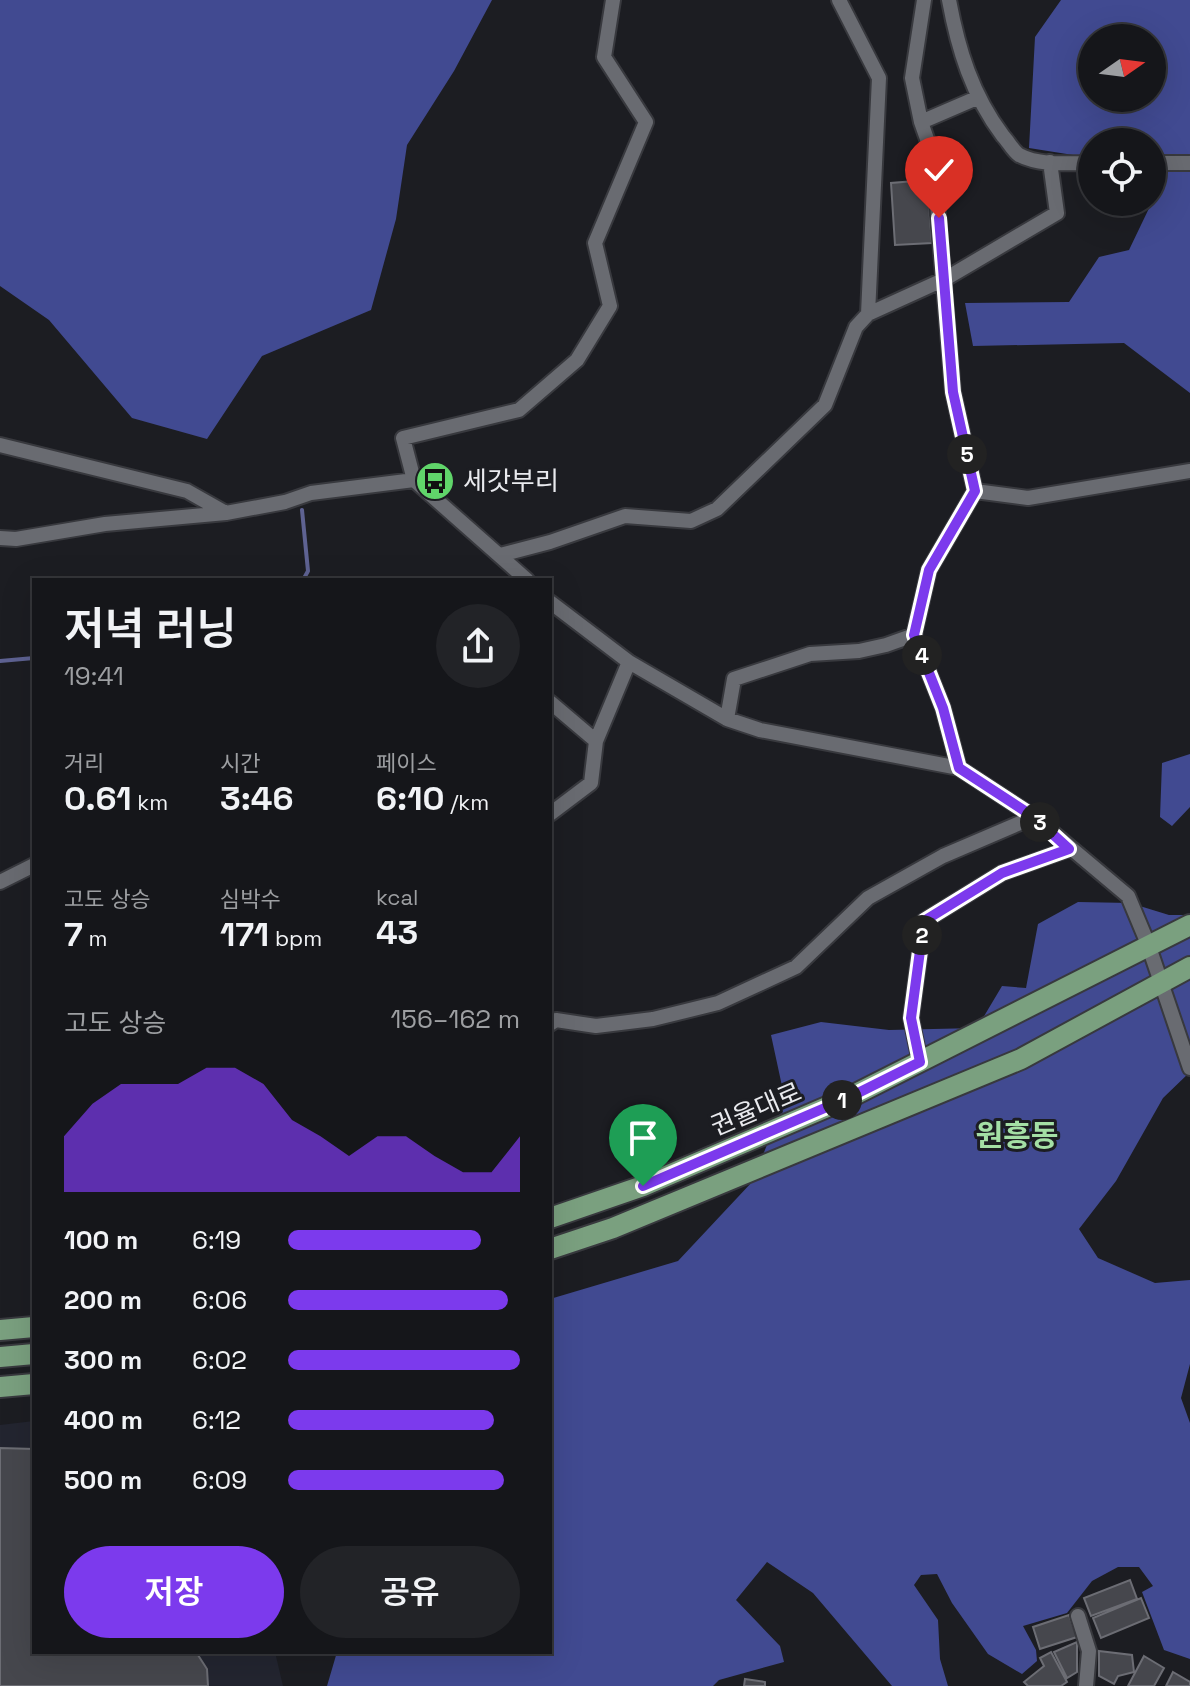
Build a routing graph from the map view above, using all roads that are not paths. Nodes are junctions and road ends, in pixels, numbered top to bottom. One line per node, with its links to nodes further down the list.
1 (613, 0): 15 (street)
2 (839, 0): 12 (street)
3 (924, 0): 6 (street)
4 (949, 0): 5 (street)
5 (979, 97): 6 (street); 7 (street)
6 (921, 122): 11 (street)
7 (1050, 162): 8 (street); 11 (street)
8 (1078, 163)
9 (1166, 163): 10 (street)
10 (1190, 163)
11 (945, 279): 12 (street); 16 (street)
12 (868, 314): 19 (street)
13 (0, 445): 17 (street)
14 (1190, 471): 16 (street)
15 (414, 480): 17 (street); 19 (street)
16 (975, 491): 22 (street)
17 (226, 513): 18 (street)
18 (0, 538)
19 (500, 555): 20 (street)
20 (525, 578)
21 (552, 604): 23 (street)
22 (914, 635): 25 (street); 27 (street)
23 (629, 662): 25 (street); 26 (street)
24 (552, 704): 26 (street)
25 (727, 719): 27 (street)
26 (596, 741): 28 (street)
27 (959, 768): 29 (street)
28 (552, 812)
29 (1034, 817): 30 (street); 37 (street)
30 (1069, 849): 34 (street); 38 (street)
31 (32, 866): 32 (street)
32 (0, 882)
33 (1190, 925): 34 (main road, 권율대로)
34 (1148, 944): 36 (street); 38 (main road, 권율대로)
35 (1190, 967): 36 (main road)
36 (1161, 982): 39 (street); 41 (main road)
37 (552, 1023)
38 (920, 1062): 40 (main road, 권율대로)
39 (1190, 1068)
40 (552, 1217)
41 (552, 1248)
42 (32, 1327): 43 (main road)
43 (0, 1330)
44 (32, 1354): 45 (main road)
45 (0, 1357)
46 (32, 1384): 47 (main road)
47 (0, 1387)
48 (1078, 1616): 49 (street)
49 (1086, 1686)

